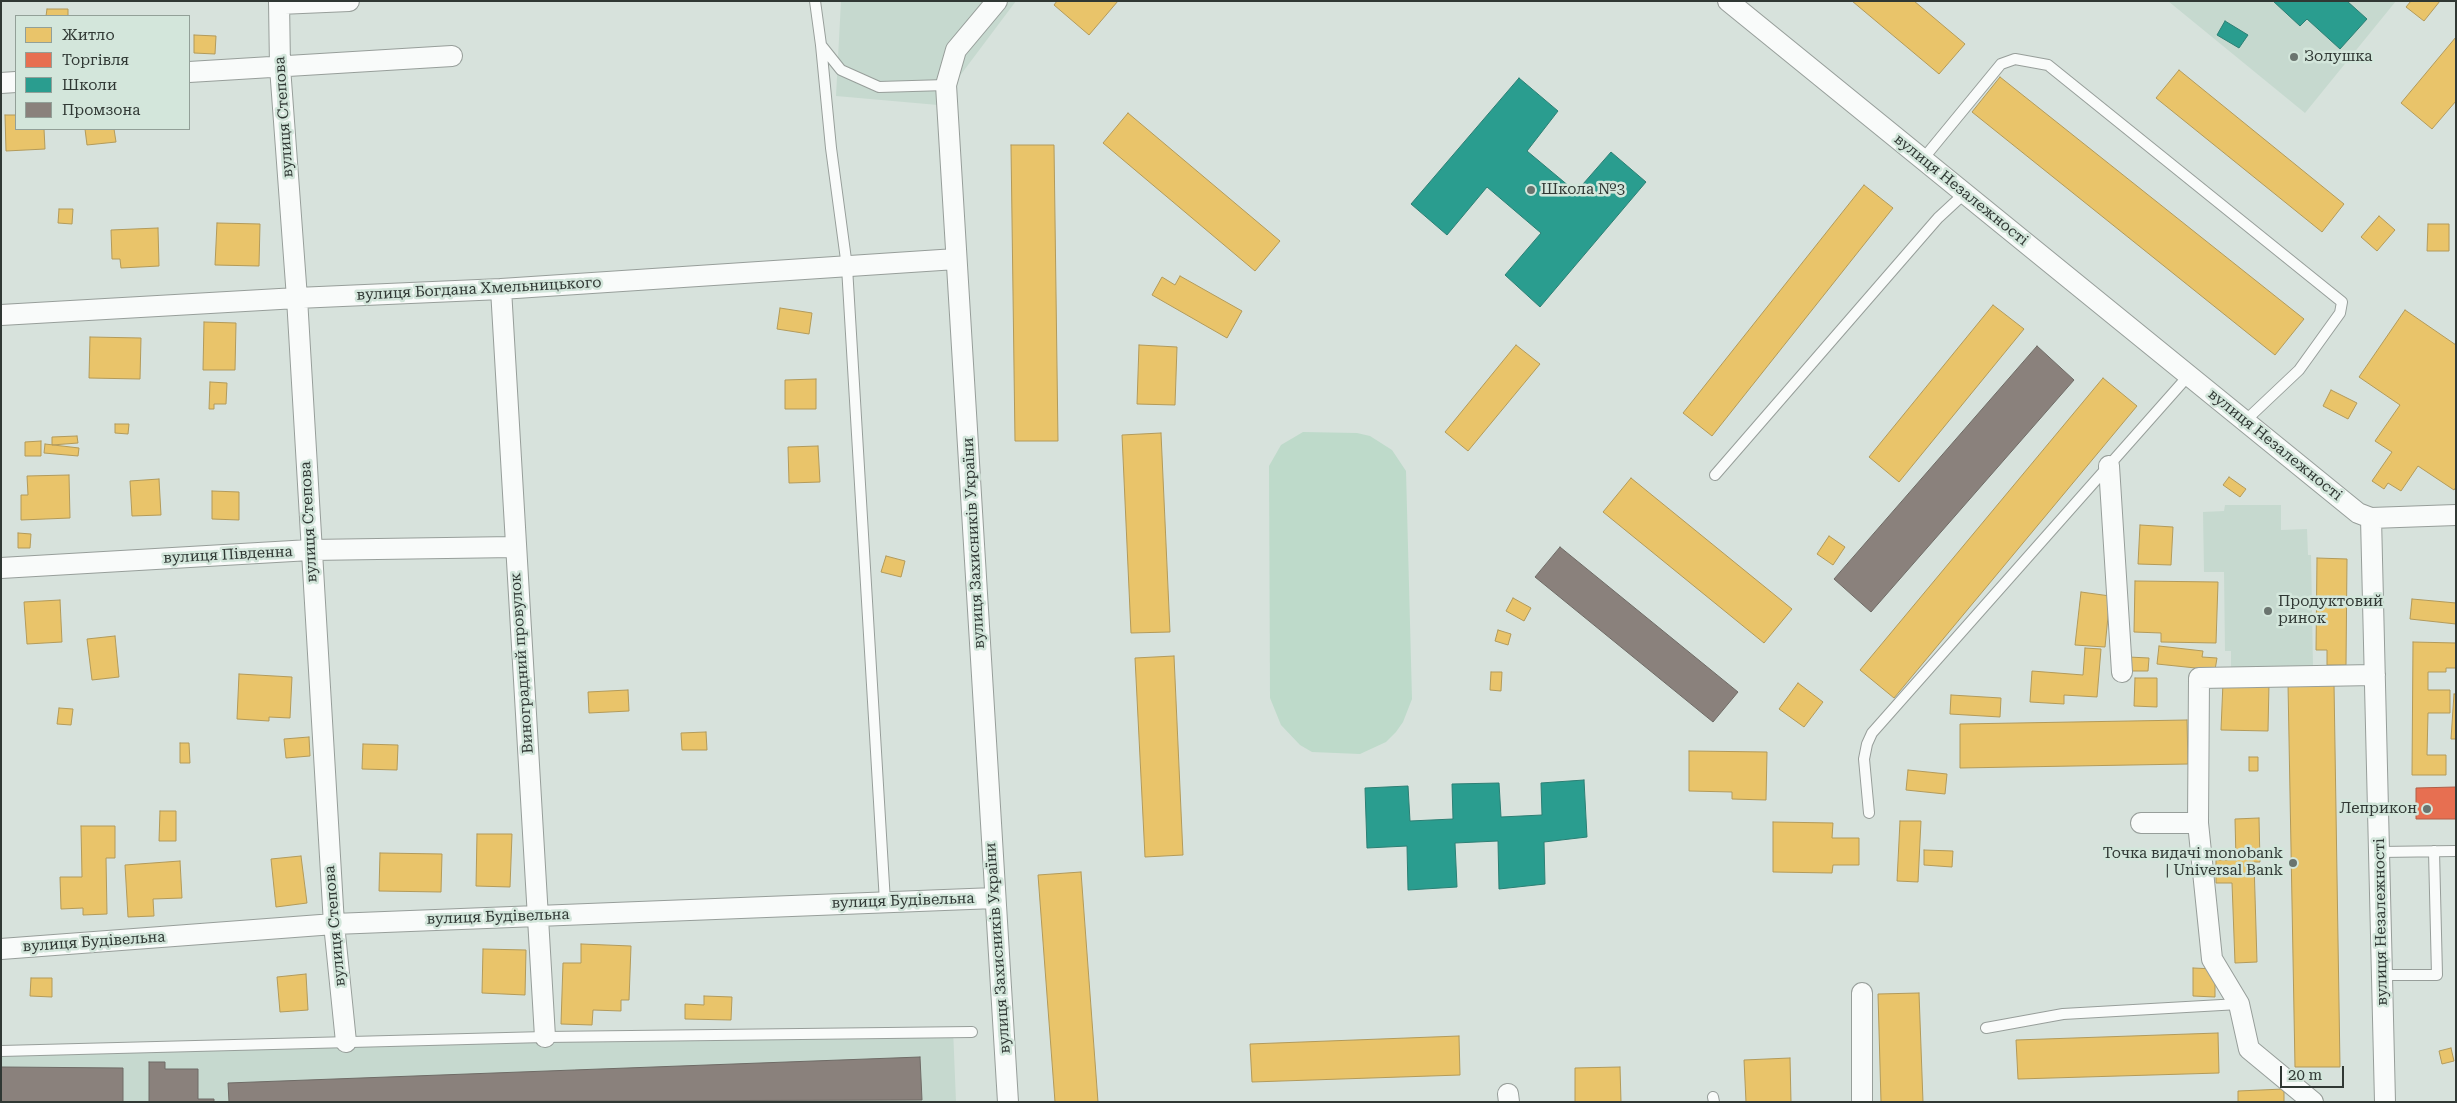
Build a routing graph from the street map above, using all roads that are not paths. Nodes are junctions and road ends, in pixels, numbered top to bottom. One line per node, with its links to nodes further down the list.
1 (350, 1): 5 (street)
2 (815, 1): 6 (lane)
3 (997, 1): 12 (street, вулиця Захисників України)
4 (1728, 1): 13 (street, вулиця Незалежності)
5 (279, 2): 8 (street, вулиця Степова)
6 (821, 44): 12 (lane); 16 (lane)
7 (452, 56): 8 (street)
8 (280, 66): 9 (street); 18 (street, вулиця Степова)
9 (190, 72)
10 (15, 82): 11 (street)
11 (1, 83)
12 (946, 84): 15 (street, вулиця Захисників України)
13 (1923, 159): 14 (street, вулиця Незалежності); 21 (lane)
14 (1965, 192): 20 (street, вулиця Незалежності); 23 (lane)
15 (956, 259): 16 (street, вулиця Богдана Хмельницького); 37 (street, вулиця Захисників України)
16 (847, 266): 17 (street, вулиця Богдана Хмельницького); 38 (lane)
17 (500, 289): 18 (street, вулиця Богдана Хмельницького); 26 (street, Виноградний провулок)
18 (297, 298): 19 (street, вулиця Богдана Хмельницького); 27 (street, вулиця Степова)
19 (1, 315)
20 (2189, 375): 21 (street, вулиця Незалежності); 22 (lane)
21 (2246, 421): 25 (street, вулиця Незалежності)
22 (2109, 466): 29 (street); 31 (lane)
23 (1715, 475)
24 (2456, 514): 25 (street)
25 (2371, 518): 30 (street, вулиця Незалежності)
26 (514, 547): 27 (street, вулиця Південна); 39 (street, Виноградний провулок)
27 (310, 550): 28 (street, вулиця Південна); 40 (street, вулиця Степова)
28 (1, 568)
29 (2122, 672)
30 (2375, 675): 33 (street); 36 (street, вулиця Незалежності)
31 (1869, 813)
32 (2141, 823): 33 (street)
33 (2198, 823): 44 (street)
34 (2434, 851): 35 (lane); 36 (lane); 42 (lane)
35 (2456, 851)
36 (2379, 852): 42 (street, вулиця Незалежності)
37 (995, 898): 38 (street, вулиця Будівельна); 50 (street, вулиця Захисників України)
38 (885, 902): 39 (street, вулиця Будівельна)
39 (539, 915): 40 (street, вулиця Будівельна); 47 (street, Виноградний провулок)
40 (334, 924): 41 (street, вулиця Будівельна); 48 (street, вулиця Степова)
41 (1, 949)
42 (2382, 975): 53 (street, вулиця Незалежності)
43 (1862, 993): 51 (street)
44 (2239, 1004): 45 (lane); 52 (street)
45 (1986, 1028)
46 (972, 1032): 47 (lane)
47 (545, 1037): 48 (lane)
48 (346, 1042): 49 (lane)
49 (1, 1051)
50 (1008, 1102)
51 (1862, 1102)
52 (2313, 1102)
53 (2385, 1102)

